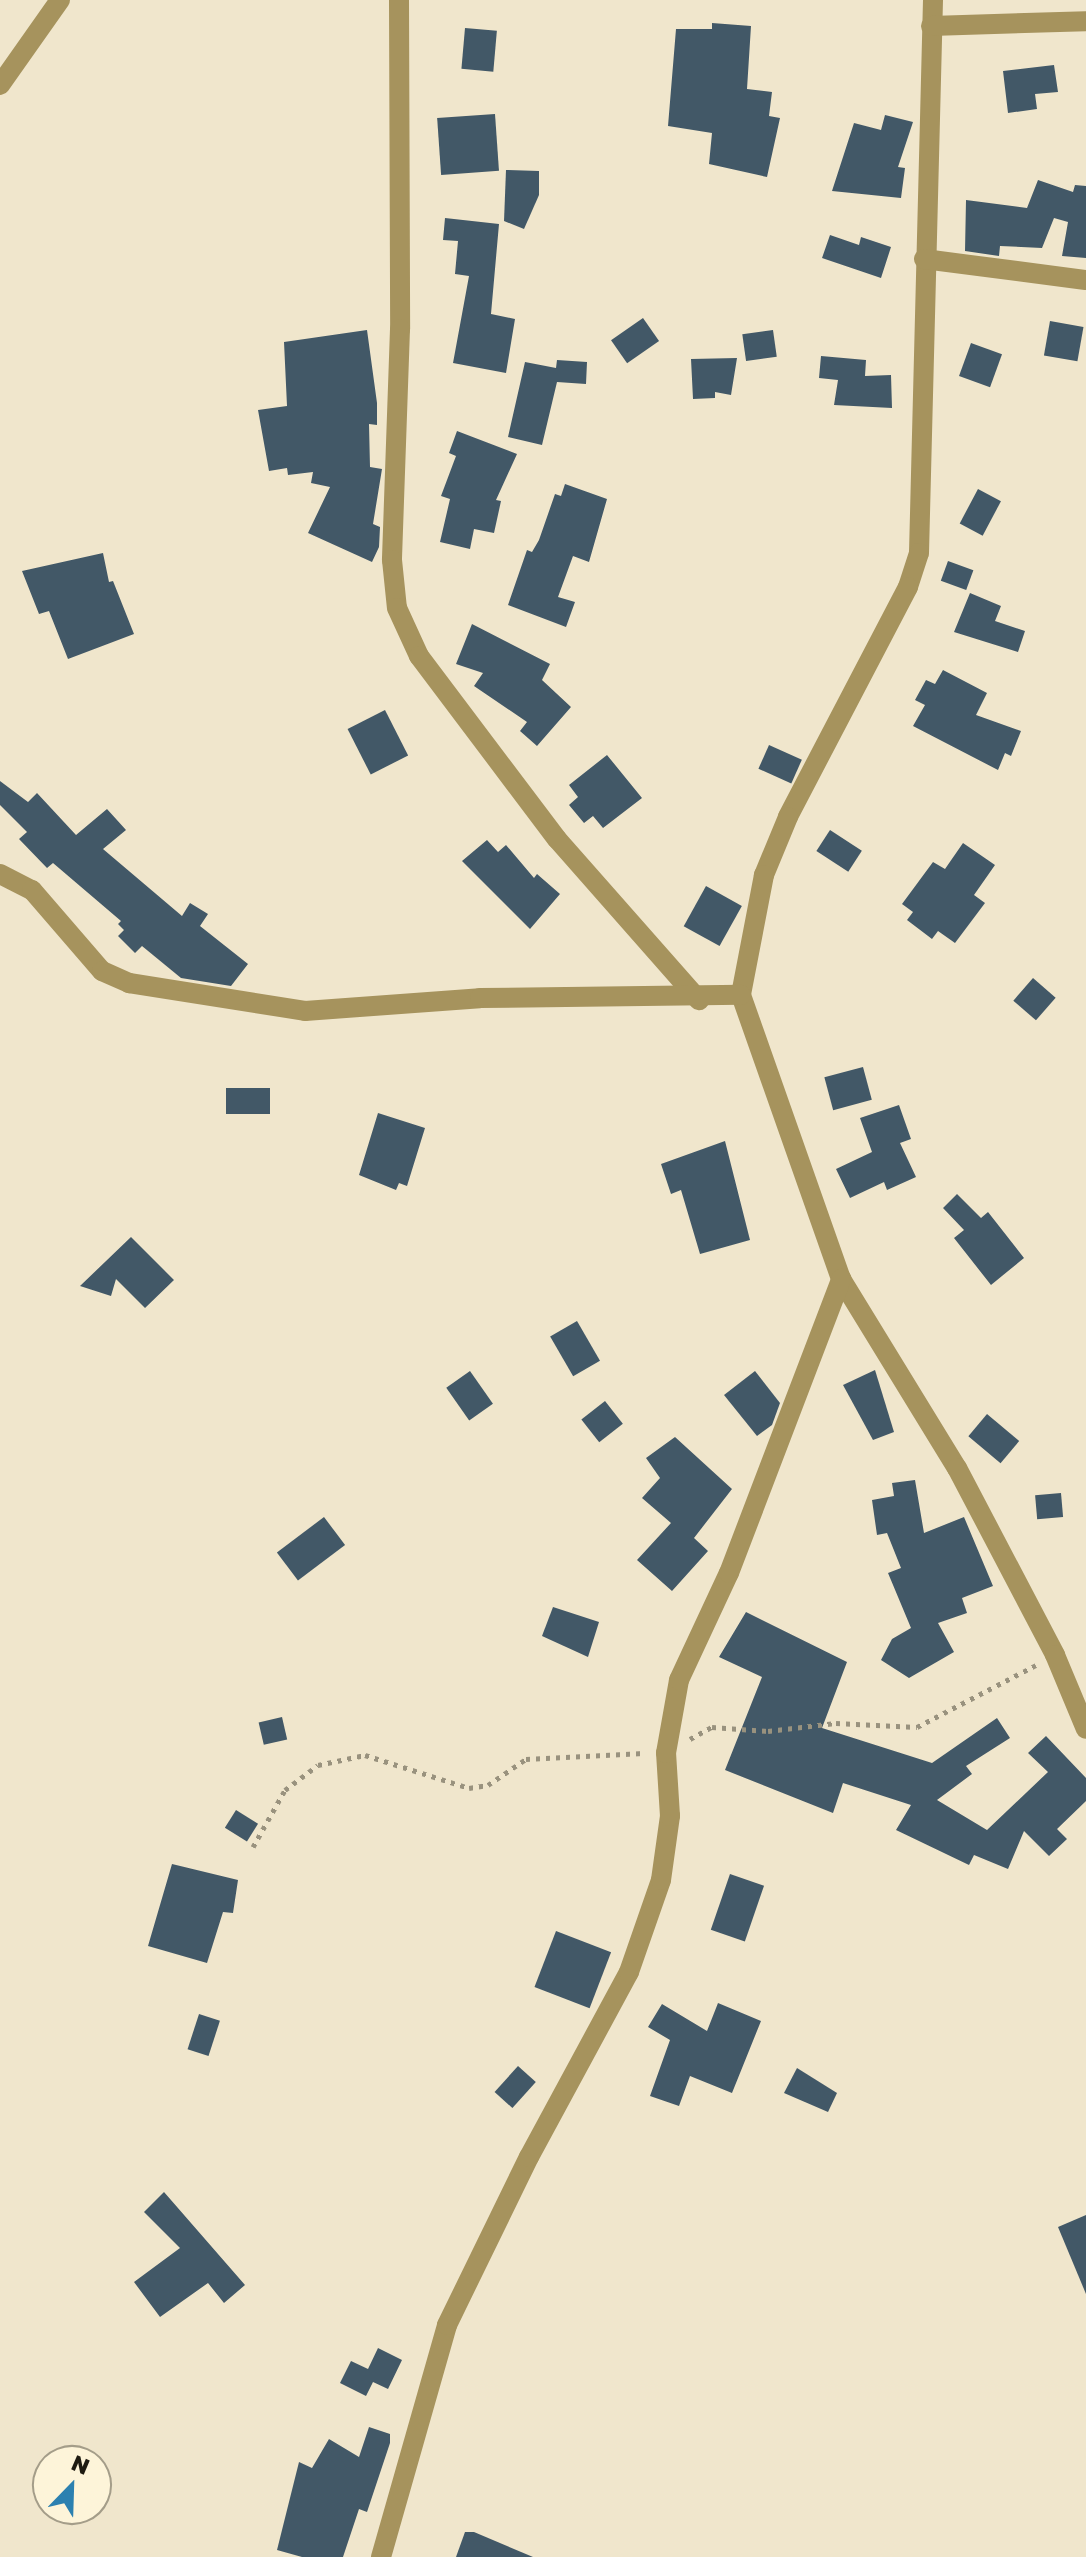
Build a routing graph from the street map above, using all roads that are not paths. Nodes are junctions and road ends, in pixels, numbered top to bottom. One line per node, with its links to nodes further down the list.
1 (60, 0): 6 (street)
2 (399, 0): 11 (street)
3 (933, 0): 5 (street)
4 (1086, 21): 5 (street)
5 (931, 26): 7 (street)
6 (0, 85)
7 (924, 259): 8 (street); 10 (street)
8 (1086, 280)
9 (0, 874): 11 (street)
10 (741, 995): 11 (street); 12 (street)
11 (699, 1000)
12 (841, 1279): 13 (street); 14 (street)
13 (1086, 1729)
14 (381, 2557)

